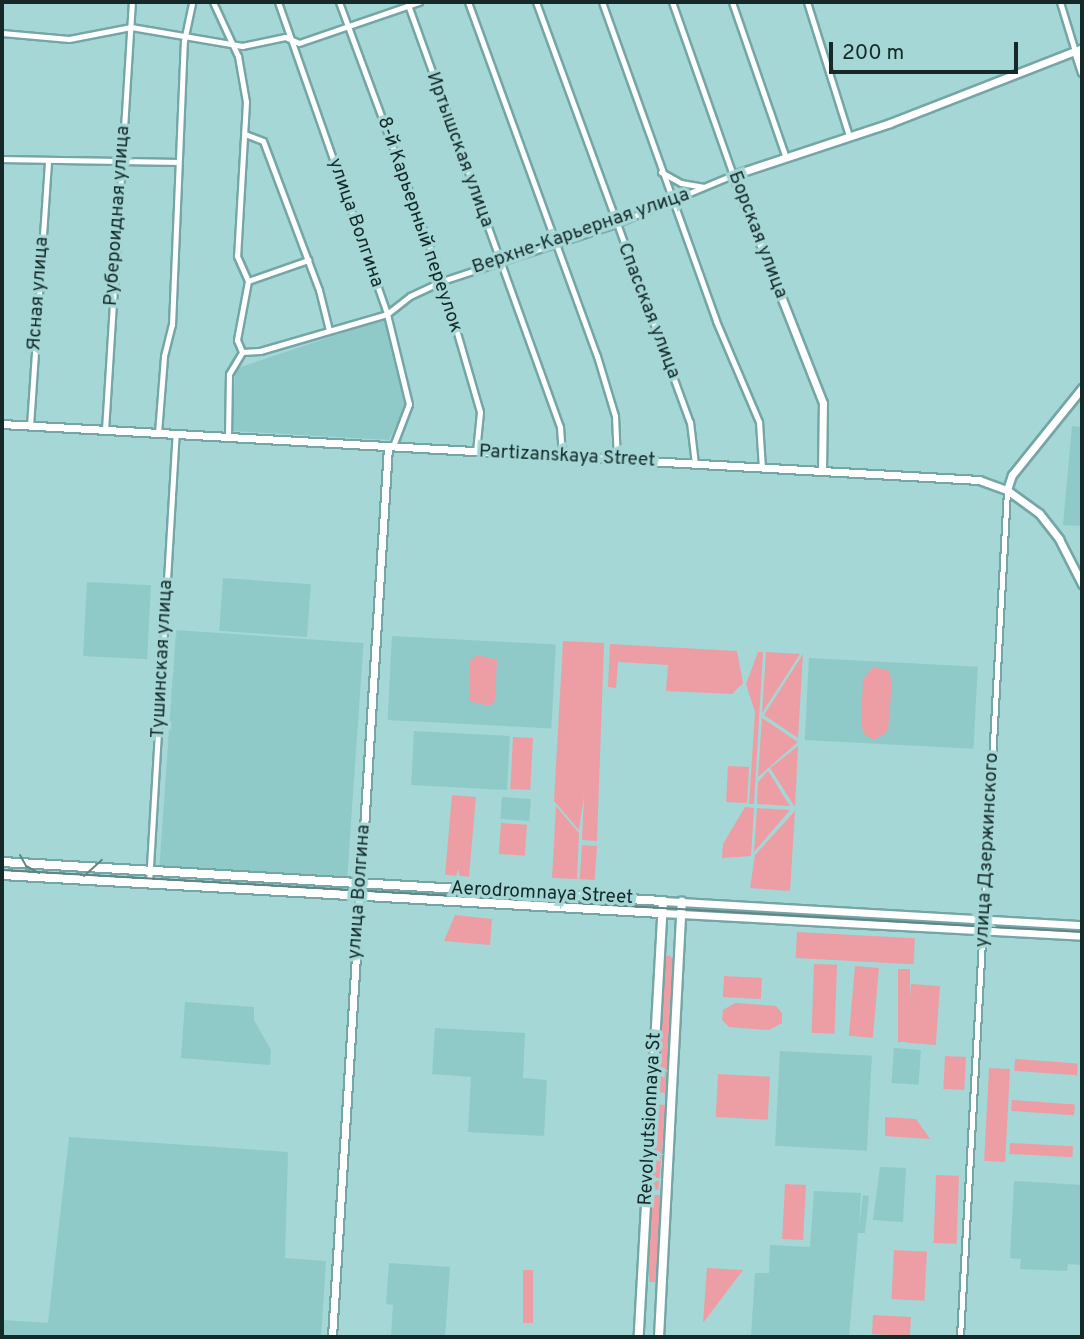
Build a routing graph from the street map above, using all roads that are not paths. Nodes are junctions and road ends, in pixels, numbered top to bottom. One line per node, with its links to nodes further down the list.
1 (132, 2): 15 (street, Рубероидная улица)
2 (192, 2): 18 (street)
3 (213, 2): 20 (street)
4 (278, 2): 19 (street, улица Волгина)
5 (339, 2): 16 (street, 8-й Карьерный переулок)
6 (419, 2): 14 (street)
7 (468, 2): 35 (street)
8 (536, 2): 34 (street, Спасская улица)
9 (602, 2): 30 (street)
10 (672, 2): 31 (street, Борская улица)
11 (732, 2): 25 (street)
12 (807, 2): 24 (street)
13 (1060, 2): 21 (street)
14 (408, 4): 16 (street); 37 (street, Иртышская улица)
15 (131, 27): 17 (street); 18 (street); 27 (street, Рубероидная улица)
16 (348, 27): 19 (street); 39 (street, 8-й Карьерный переулок)
17 (2, 33)
18 (187, 36): 20 (street); 29 (street)
19 (292, 40): 20 (street); 40 (street, улица Волгина)
20 (232, 43): 23 (street)
21 (1079, 50): 22 (street); 24 (street, Верхне-Карьерная улица)
22 (1082, 72)
23 (245, 134): 36 (street); 38 (street)
24 (849, 136): 25 (street, Верхне-Карьерная улица)
25 (785, 155): 31 (street, Верхне-Карьерная улица)
26 (2, 159): 28 (street)
27 (121, 159): 28 (street); 29 (street); 46 (street, Рубероидная улица)
28 (48, 162): 45 (street, Ясная улица)
29 (178, 162): 47 (street)
30 (662, 172): 32 (street); 33 (street)
31 (733, 174): 32 (street, Верхне-Карьерная улица); 56 (street, Борская улица)
32 (706, 187): 33 (street, Верхне-Карьерная улица)
33 (672, 202): 34 (street, Верхне-Карьерная улица); 55 (street)
34 (615, 224): 35 (street, Верхне-Карьерная улица); 54 (street, Спасская улица)
35 (555, 244): 37 (street, Верхне-Карьерная улица); 53 (street)
36 (308, 260): 38 (street); 41 (street)
37 (499, 261): 39 (street, Верхне-Карьерная улица); 52 (street, Иртышская улица)
38 (248, 281): 42 (street)
39 (442, 281): 40 (street, Верхне-Карьерная улица); 51 (street, 8-й Карьерный переулок)
40 (387, 314): 41 (street, Верхне-Карьерная улица); 50 (street, улица Волгина)
41 (330, 330): 42 (street, Верхне-Карьерная улица)
42 (242, 352): 49 (street)
43 (1082, 388): 57 (street, улица Дзержинского)
44 (2, 424): 45 (street, Partizanskaya Street)
45 (30, 425): 46 (street, Partizanskaya Street)
46 (104, 430): 47 (street, Partizanskaya Street)
47 (158, 433): 48 (street, Partizanskaya Street)
48 (176, 434): 49 (street, Partizanskaya Street); 60 (street, Тушинская улица)
49 (228, 437): 50 (street, Partizanskaya Street)
50 (390, 446): 51 (street, Partizanskaya Street); 63 (street, улица Волгина)
51 (476, 452): 52 (street, Partizanskaya Street)
52 (562, 457): 53 (street, Partizanskaya Street)
53 (617, 460): 54 (street, Partizanskaya Street)
54 (695, 464): 55 (street, Partizanskaya Street)
55 (762, 468): 56 (street, Partizanskaya Street)
56 (821, 471): 57 (street, Partizanskaya Street)
57 (1007, 490): 58 (street, Partizanskaya Street); 69 (street, улица Дзержинского)
58 (1082, 584)
59 (2, 862): 60 (main road, Aerodromnaya Street)
60 (150, 871): 62 (street, Тушинская улица); 63 (main road, Aerodromnaya Street)
61 (2, 875): 62 (main road, Aerodromnaya Street)
62 (149, 883): 64 (main road, Aerodromnaya Street)
63 (360, 883): 64 (street, улица Волгина); 65 (main road, Aerodromnaya Street)
64 (359, 896): 67 (main road, Aerodromnaya Street); 75 (street, улица Волгина)
65 (663, 901): 66 (street, Aerodromnaya Street); 67 (main road, Revolyutsionnaya St)
66 (682, 902): 68 (main road, Revolyutsionnaya St); 69 (street, Aerodromnaya Street)
67 (662, 913): 68 (street, Aerodromnaya Street); 73 (main road, Revolyutsionnaya St)
68 (681, 914): 71 (street, Aerodromnaya Street); 74 (main road, Revolyutsionnaya St)
69 (984, 920): 70 (street, Aerodromnaya Street); 71 (street, улица Дзержинского)
70 (1082, 925)
71 (984, 930): 72 (street, Aerodromnaya Street); 78 (street, улица Дзержинского)
72 (1082, 936)
73 (660, 958): 74 (main road); 76 (main road, Revolyutsionnaya St)
74 (679, 958): 77 (main road, Revolyutsionnaya St)
75 (332, 1337)
76 (639, 1337)
77 (659, 1337)
78 (960, 1337)

